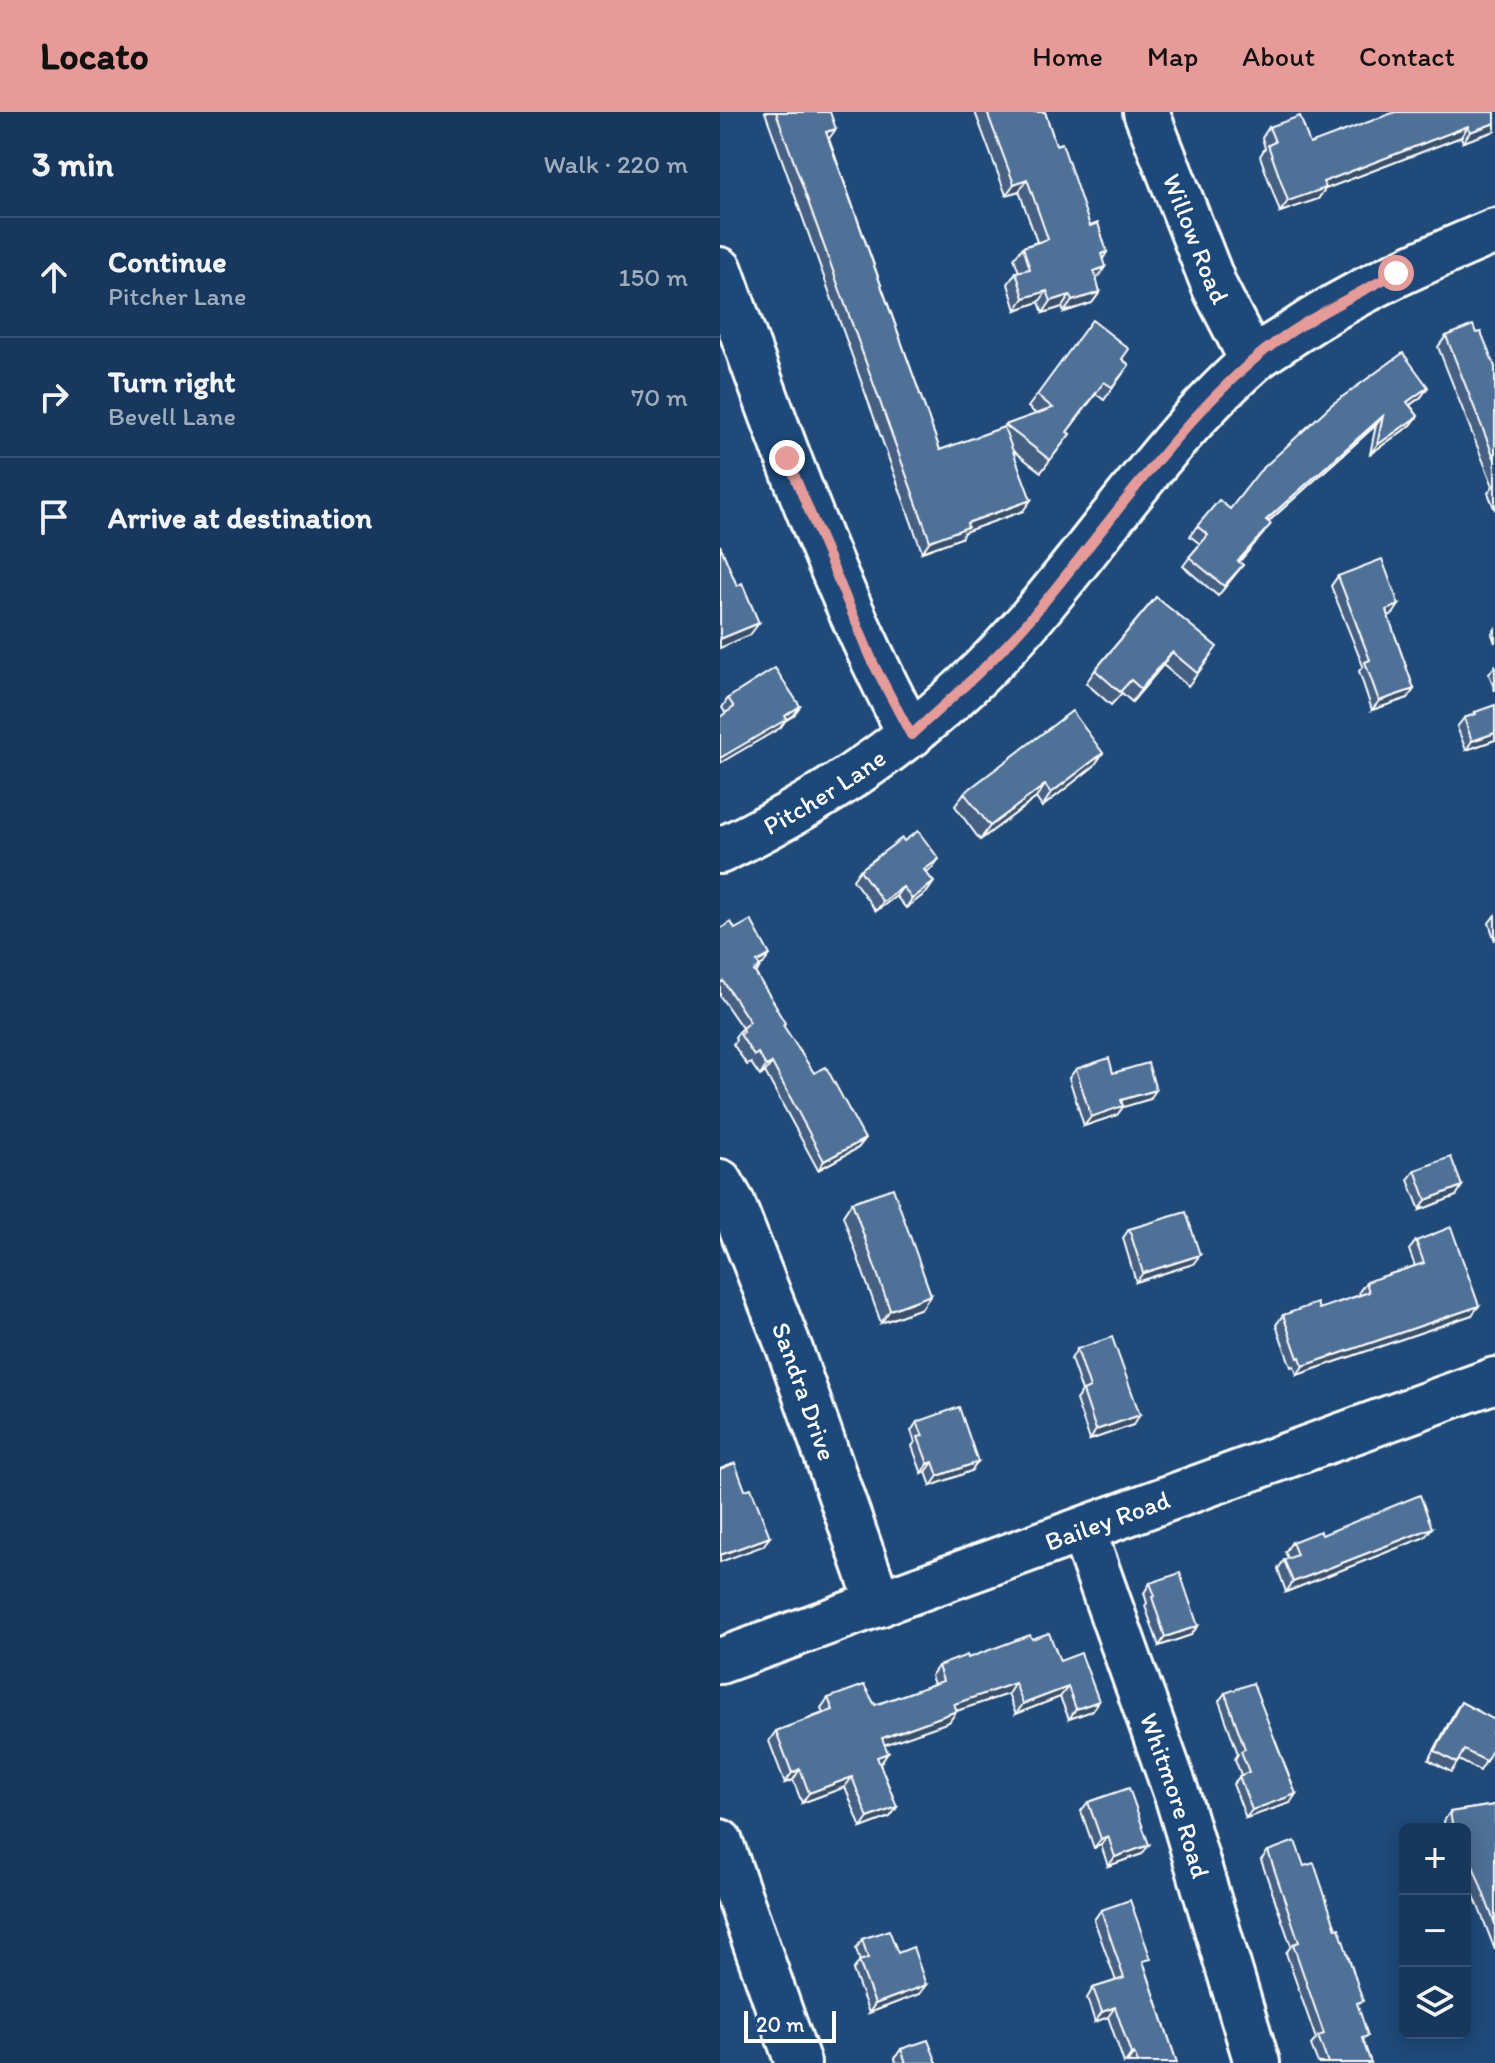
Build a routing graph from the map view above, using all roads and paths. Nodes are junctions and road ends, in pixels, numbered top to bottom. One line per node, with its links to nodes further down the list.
1 (1146, 112): 4 (street, Willow Road)
2 (1495, 231): 4 (street, Pitcher Lane)
3 (720, 270): 5 (street)
4 (1252, 360): 5 (street, Pitcher Lane)
5 (911, 735): 6 (street, Pitcher Lane)
6 (720, 851)
7 (720, 1182): 10 (street, Sandra Drive)
8 (1495, 1380): 9 (street, Bailey Road)
9 (1083, 1531): 10 (street, Bailey Road); 14 (street, Whitmore Road)
10 (879, 1604): 11 (street, Bailey Road)
11 (720, 1661)
12 (720, 1842): 13 (street)
13 (798, 2063)
14 (1257, 2063)

